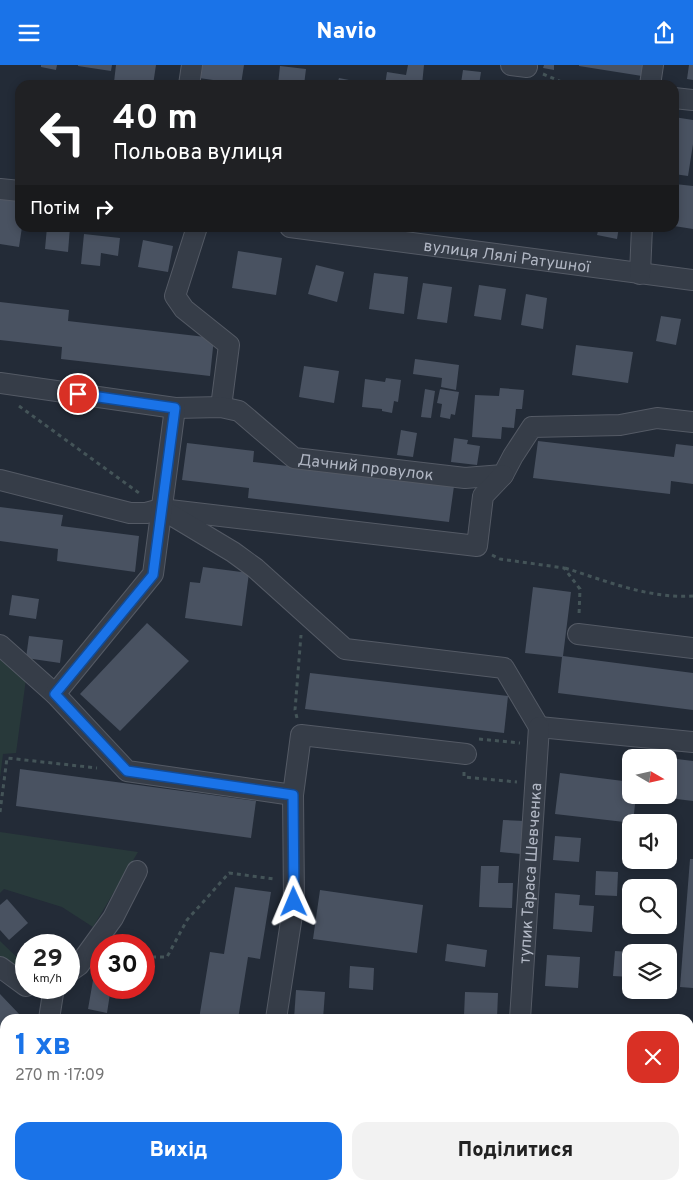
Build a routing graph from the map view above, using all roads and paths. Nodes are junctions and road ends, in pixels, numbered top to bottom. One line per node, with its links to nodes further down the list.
1 (192, 65): 4 (street)
2 (652, 65): 6 (street)
3 (519, 66): 5 (path)
4 (190, 80)
5 (556, 80)
6 (650, 80)
7 (679, 99): 8 (street)
8 (693, 100)
9 (0, 189): 10 (street)
10 (15, 190)
11 (195, 232): 18 (street)
12 (327, 232): 14 (street, вулиця Лялі Ратушної)
13 (642, 232): 14 (street)
14 (640, 274): 15 (street, вулиця Лялі Ратушної)
15 (693, 280)
16 (0, 383): 19 (street, Дачний провулок)
17 (16, 404): 23 (path)
18 (221, 407): 19 (street, Дачний провулок); 21 (street, Дачний провулок)
19 (175, 408): 23 (street)
20 (693, 422): 21 (street)
21 (503, 475): 24 (street)
22 (0, 480): 23 (street)
23 (161, 509): 24 (street); 27 (street); 31 (street)
24 (477, 546): 25 (path)
25 (564, 568): 26 (path); 28 (path)
26 (693, 596)
27 (314, 621): 32 (path); 33 (street)
28 (578, 634): 30 (street)
29 (0, 645): 31 (street)
30 (693, 648)
31 (55, 694): 36 (street)
32 (301, 735): 35 (street); 38 (street)
33 (539, 736): 34 (street); 35 (path); 37 (street, тупик Тараса Шевченка)
34 (693, 742)
35 (466, 754): 37 (path)
36 (127, 771): 38 (street); 39 (path)
37 (536, 783): 47 (street, тупик Тараса Шевченка)
38 (293, 795): 41 (street)
39 (0, 812)
40 (137, 871): 43 (street)
41 (293, 881): 42 (path); 46 (street)
42 (155, 957)
43 (80, 965)
44 (0, 967): 45 (street)
45 (15, 978)
46 (277, 1014)
47 (520, 1014)

